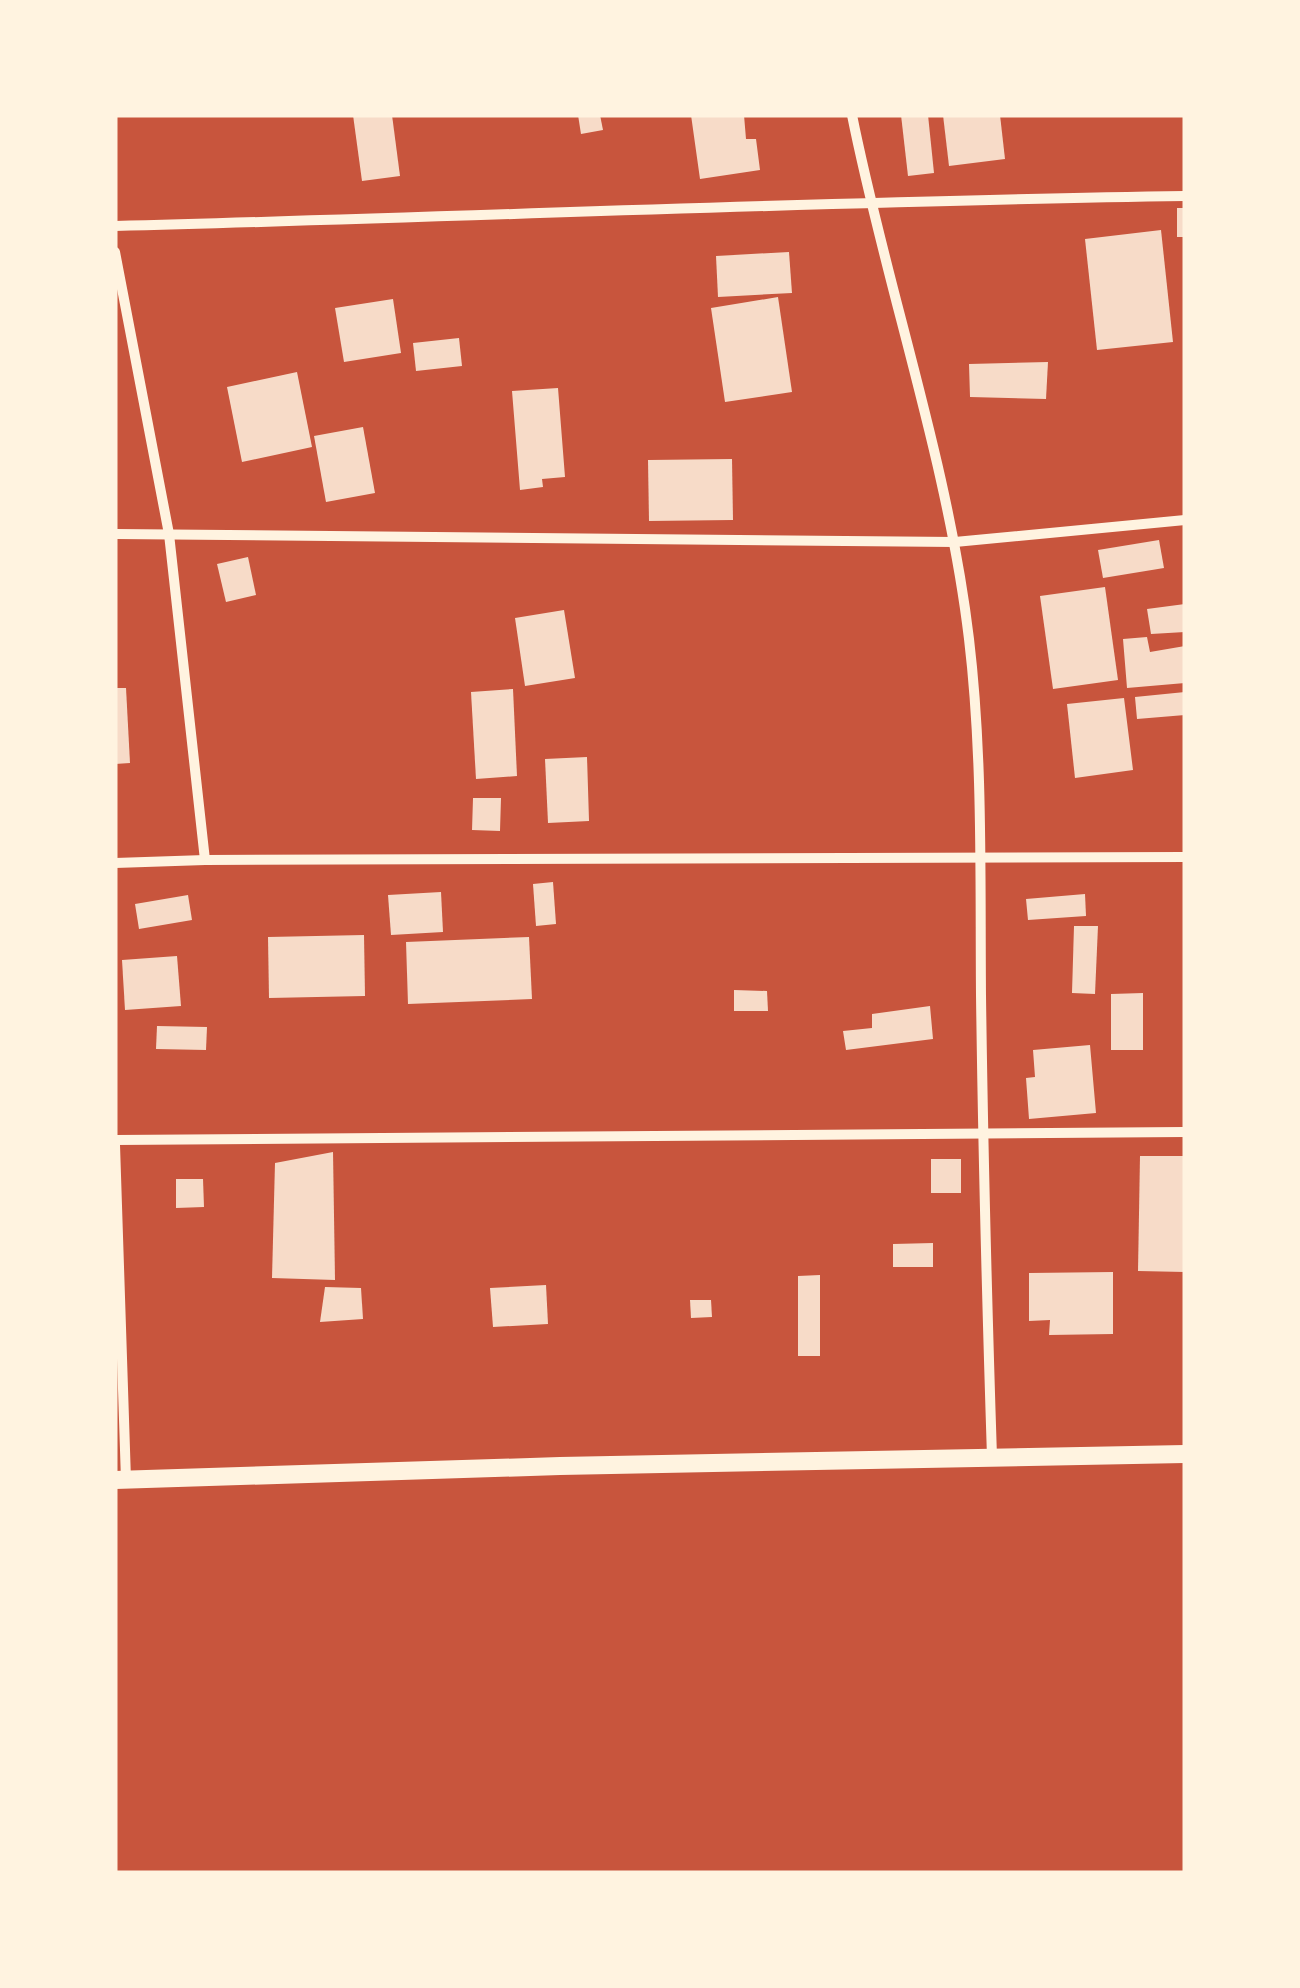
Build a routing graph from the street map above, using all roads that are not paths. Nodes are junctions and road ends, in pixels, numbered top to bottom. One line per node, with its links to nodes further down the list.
1 (852, 115): 3 (street)
2 (1185, 196): 3 (street)
3 (869, 201): 4 (street); 9 (street)
4 (115, 226)
5 (115, 252): 8 (street)
6 (1185, 520): 9 (street)
7 (115, 534): 8 (street)
8 (169, 534): 9 (street); 11 (street)
9 (955, 542): 12 (street)
10 (1185, 857): 12 (street)
11 (205, 860): 12 (street); 13 (street)
12 (980, 860): 15 (street)
13 (115, 864)
14 (1185, 1132): 15 (street)
15 (982, 1136): 16 (street); 18 (street)
16 (115, 1142): 19 (street)
17 (1185, 1454): 18 (street)
18 (992, 1457): 19 (street)
19 (120, 1480)

